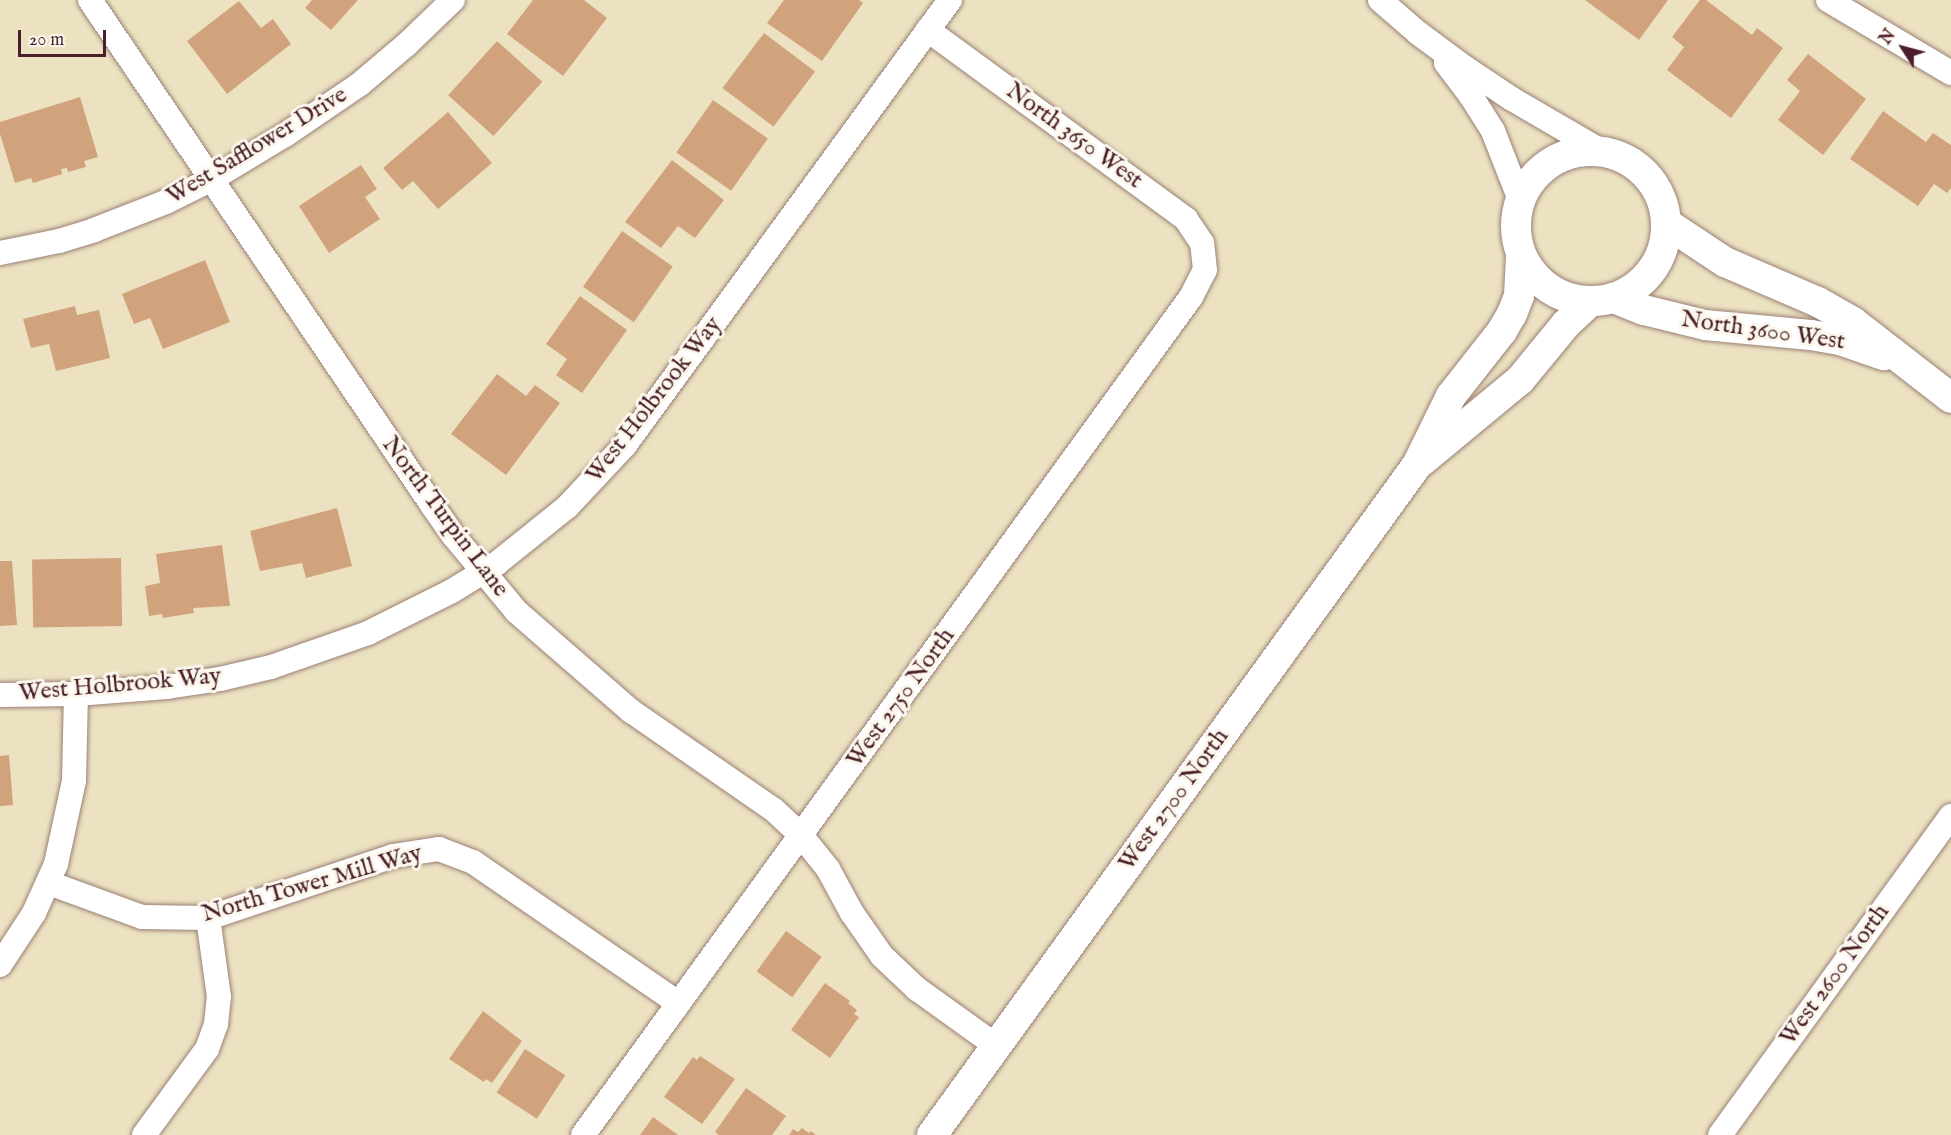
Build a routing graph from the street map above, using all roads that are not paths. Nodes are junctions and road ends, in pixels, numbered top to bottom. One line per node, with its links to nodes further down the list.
1 (90, 0): 10 (street, North Turpin Lane)
2 (453, 0): 10 (street, West Safflower Drive)
3 (950, 0): 6 (street, West Holbrook Way)
4 (1380, 0): 7 (street)
5 (1828, 0): 8 (street)
6 (928, 30): 14 (street, North 3650 West); 20 (street, West Holbrook Way)
7 (1418, 33): 9 (street); 11 (street)
8 (1951, 73)
9 (1603, 152): 11 (street); 12 (street)
10 (212, 179): 13 (street, West Safflower Drive); 20 (street, North Turpin Lane)
11 (1520, 200): 15 (street)
12 (1666, 223): 16 (street); 17 (street, North 3600 West)
13 (0, 253)
14 (1205, 255): 24 (street, West 2750 North)
15 (1521, 255): 16 (street); 19 (street, West 2700 North)
16 (1602, 300): 17 (street, North 3600 West); 19 (street, West 2700 North)
17 (1910, 368): 18 (street, North 3600 West)
18 (1951, 398)
19 (1417, 465): 29 (street, West 2700 North)
20 (484, 572): 21 (street, West Holbrook Way); 24 (street, North Turpin Lane)
21 (76, 694): 22 (street, West Holbrook Way); 25 (street)
22 (0, 695)
23 (1951, 816): 33 (street, West 2600 North)
24 (800, 834): 28 (street, West 2750 North); 29 (street, North Turpin Lane)
25 (50, 883): 26 (street, North Tower Mill Way); 27 (street)
26 (208, 918): 28 (street, North Tower Mill Way); 30 (street)
27 (0, 965)
28 (678, 1003): 31 (street, West 2750 North)
29 (995, 1045): 32 (street, West 2700 North)
30 (144, 1135)
31 (583, 1135)
32 (932, 1135)
33 (1720, 1135)

